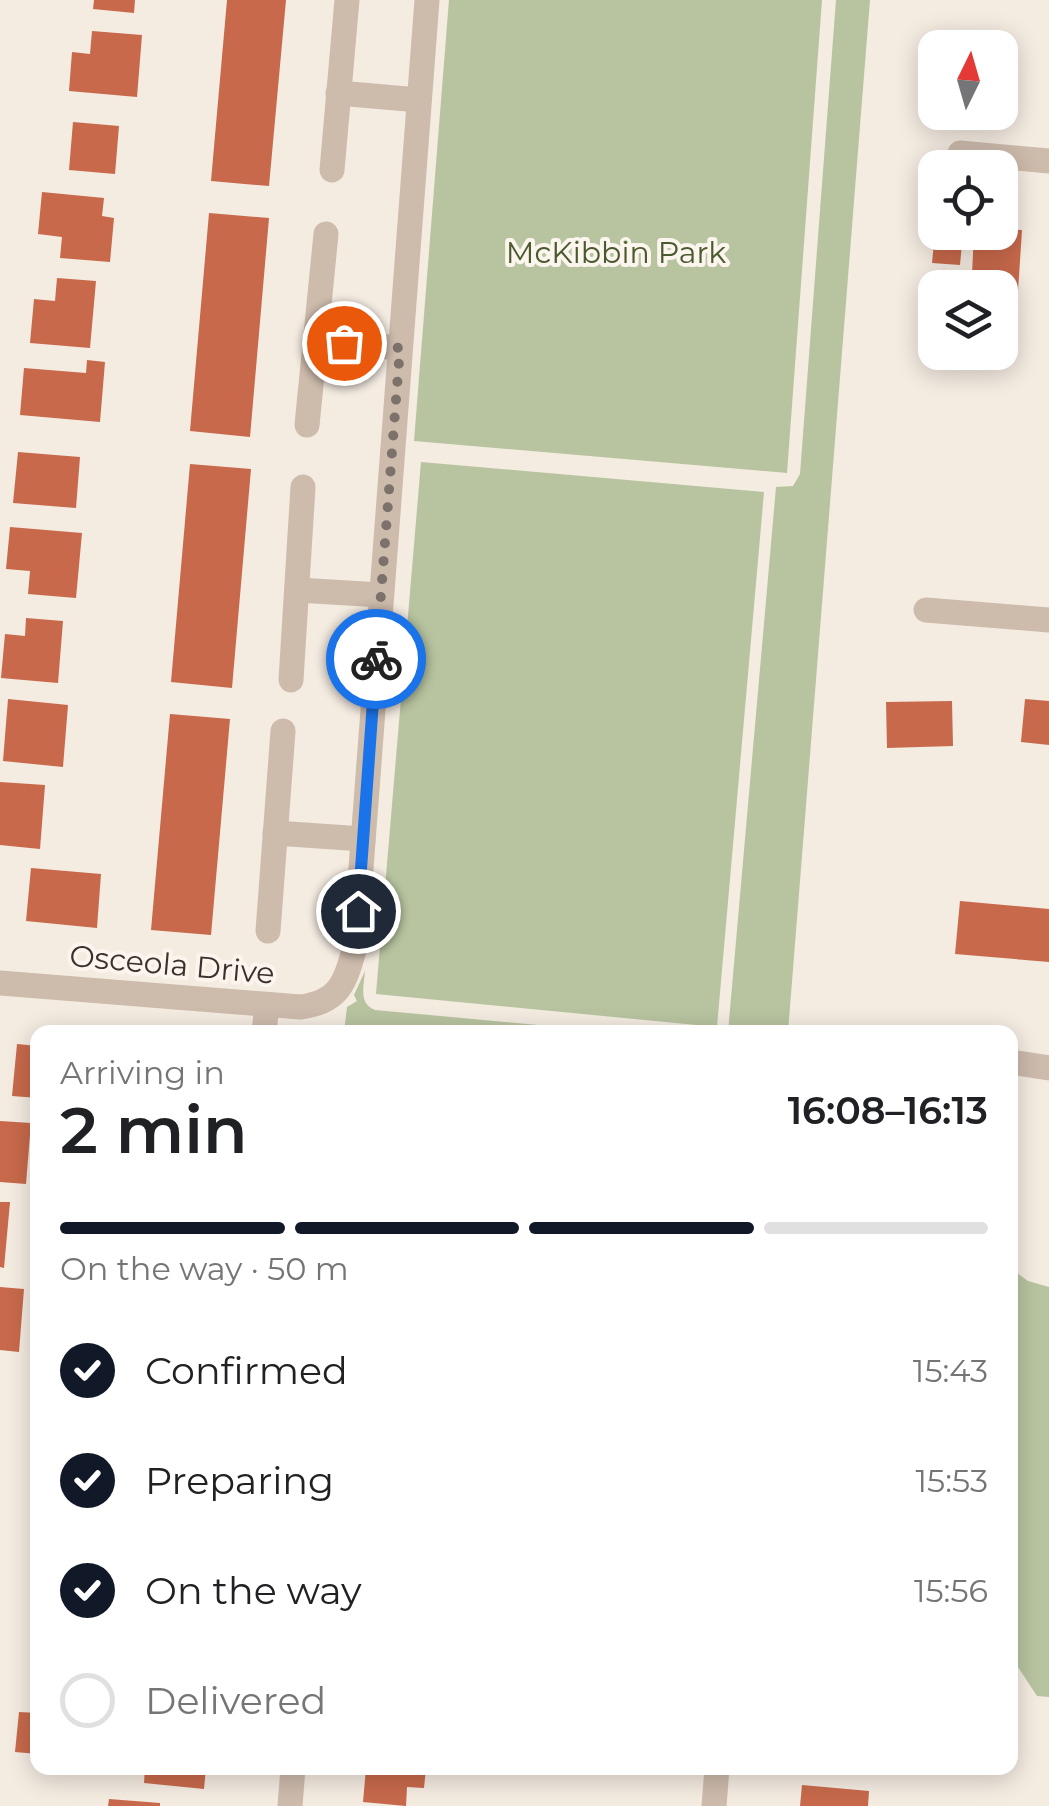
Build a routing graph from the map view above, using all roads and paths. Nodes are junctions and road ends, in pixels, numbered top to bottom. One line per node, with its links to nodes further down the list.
1 (346, 0): 3 (street)
2 (427, 0): 4 (street)
3 (338, 94): 4 (street); 7 (street)
4 (419, 100): 10 (street)
5 (1018, 159): 6 (street)
6 (1049, 161)
7 (332, 170)
8 (326, 234): 9 (street)
9 (316, 340): 10 (street); 11 (street)
10 (400, 348): 14 (street)
11 (307, 425)
12 (304, 487): 13 (street)
13 (297, 590): 14 (street); 17 (street)
14 (382, 596): 20 (street)
15 (926, 610): 16 (street)
16 (1049, 620)
17 (291, 680)
18 (284, 731): 19 (street)
19 (276, 833): 20 (street); 21 (street)
20 (363, 839): 23 (street, Osceola Drive)
21 (268, 931)
22 (0, 984): 23 (street, Osceola Drive)
23 (267, 1005): 24 (street)
24 (265, 1025)
25 (1018, 1063): 26 (street)
26 (1049, 1068)
27 (293, 1775): 29 (street)
28 (716, 1775): 30 (street)
29 (290, 1806)
30 (714, 1806)

